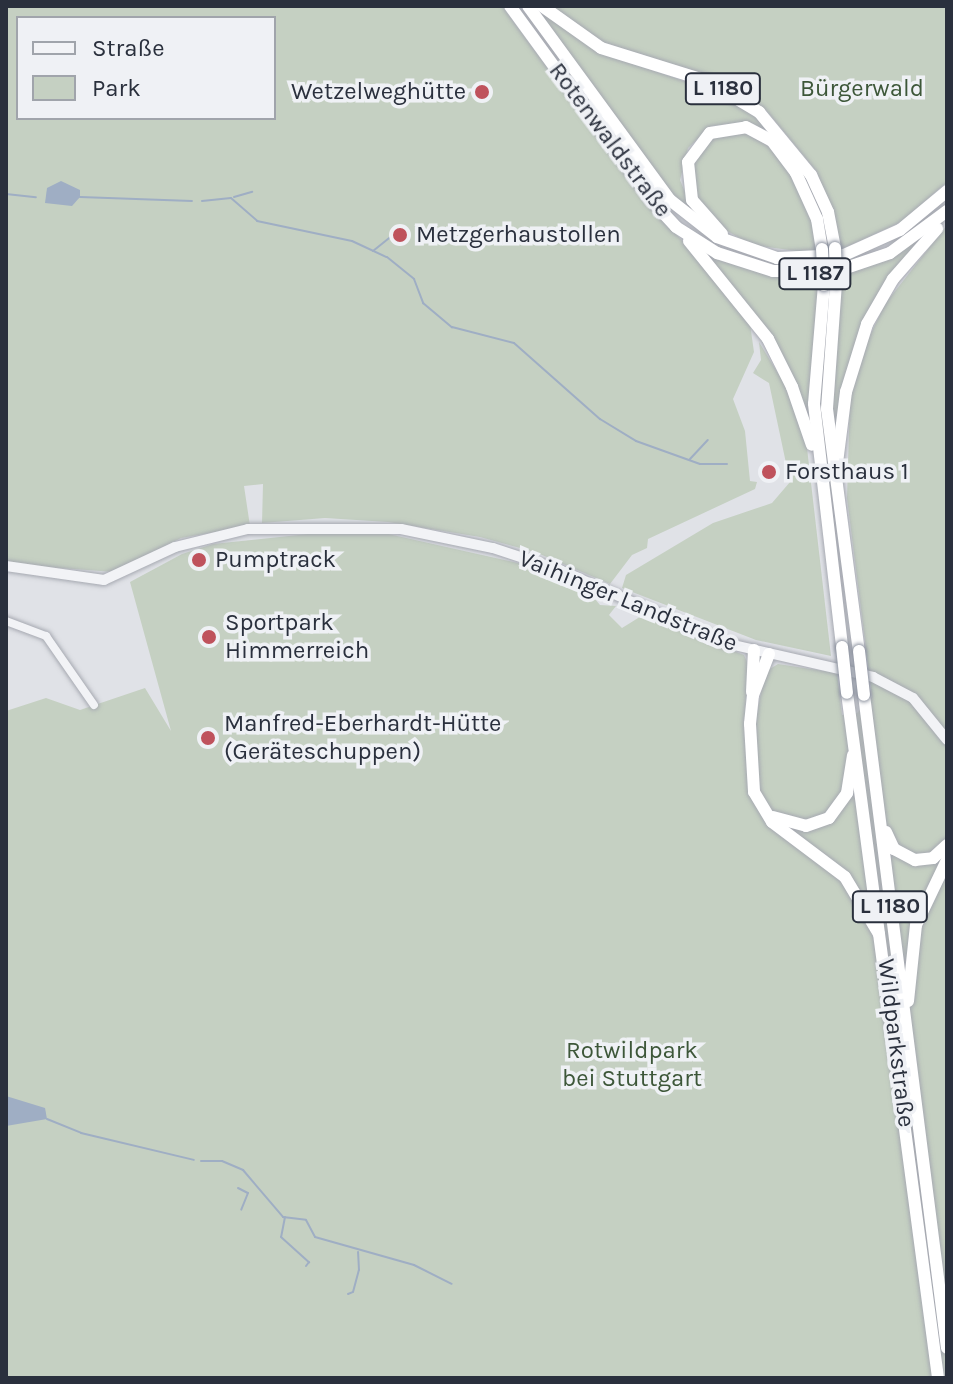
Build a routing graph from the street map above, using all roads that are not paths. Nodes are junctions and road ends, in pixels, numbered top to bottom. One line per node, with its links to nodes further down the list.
1 (510, 6): 6 (highway, Rotenwaldstraße / L 1187)
2 (528, 6): 7 (highway, Rotenwaldstraße / L 1187)
3 (542, 6): 8 (highway, L 1180)
4 (947, 191): 7 (highway, L 1187)
5 (947, 213): 6 (highway, Rotenwaldstraße / L 1187); 10 (highway, L 1187)
6 (676, 227): 11 (highway, L 1180)
7 (733, 245): 8 (highway, L 1180)
8 (829, 249): 9 (highway, L 1180, bridge)
9 (830, 284): 10 (highway, L 1180); 11 (highway, L 1180)
10 (836, 470): 20 (highway, Wildparkstraße / L 1180, bridge)
11 (819, 471): 19 (highway, Wildparkstraße / L 1180, bridge)
12 (6, 566): 14 (street, Vaihinger Landstraße)
13 (6, 621): 17 (street)
14 (754, 650): 15 (street, Vaihinger Landstraße); 16 (highway)
15 (769, 654): 16 (highway); 18 (street, Vaihinger Landstraße)
16 (753, 695): 21 (highway)
17 (94, 705)
18 (947, 740)
19 (854, 743): 21 (highway, L 1180); 24 (highway, Wildparkstraße / L 1180)
20 (874, 788): 22 (highway, L 1180); 25 (highway, Wildparkstraße / L 1180)
21 (763, 811): 24 (highway, L 1180)
22 (947, 845)
23 (947, 860): 25 (highway, L 1180)
24 (883, 939): 27 (highway, Wildparkstraße / L 1180)
25 (906, 1026): 26 (highway, Wildparkstraße / L 1180)
26 (947, 1348)
27 (938, 1378)

